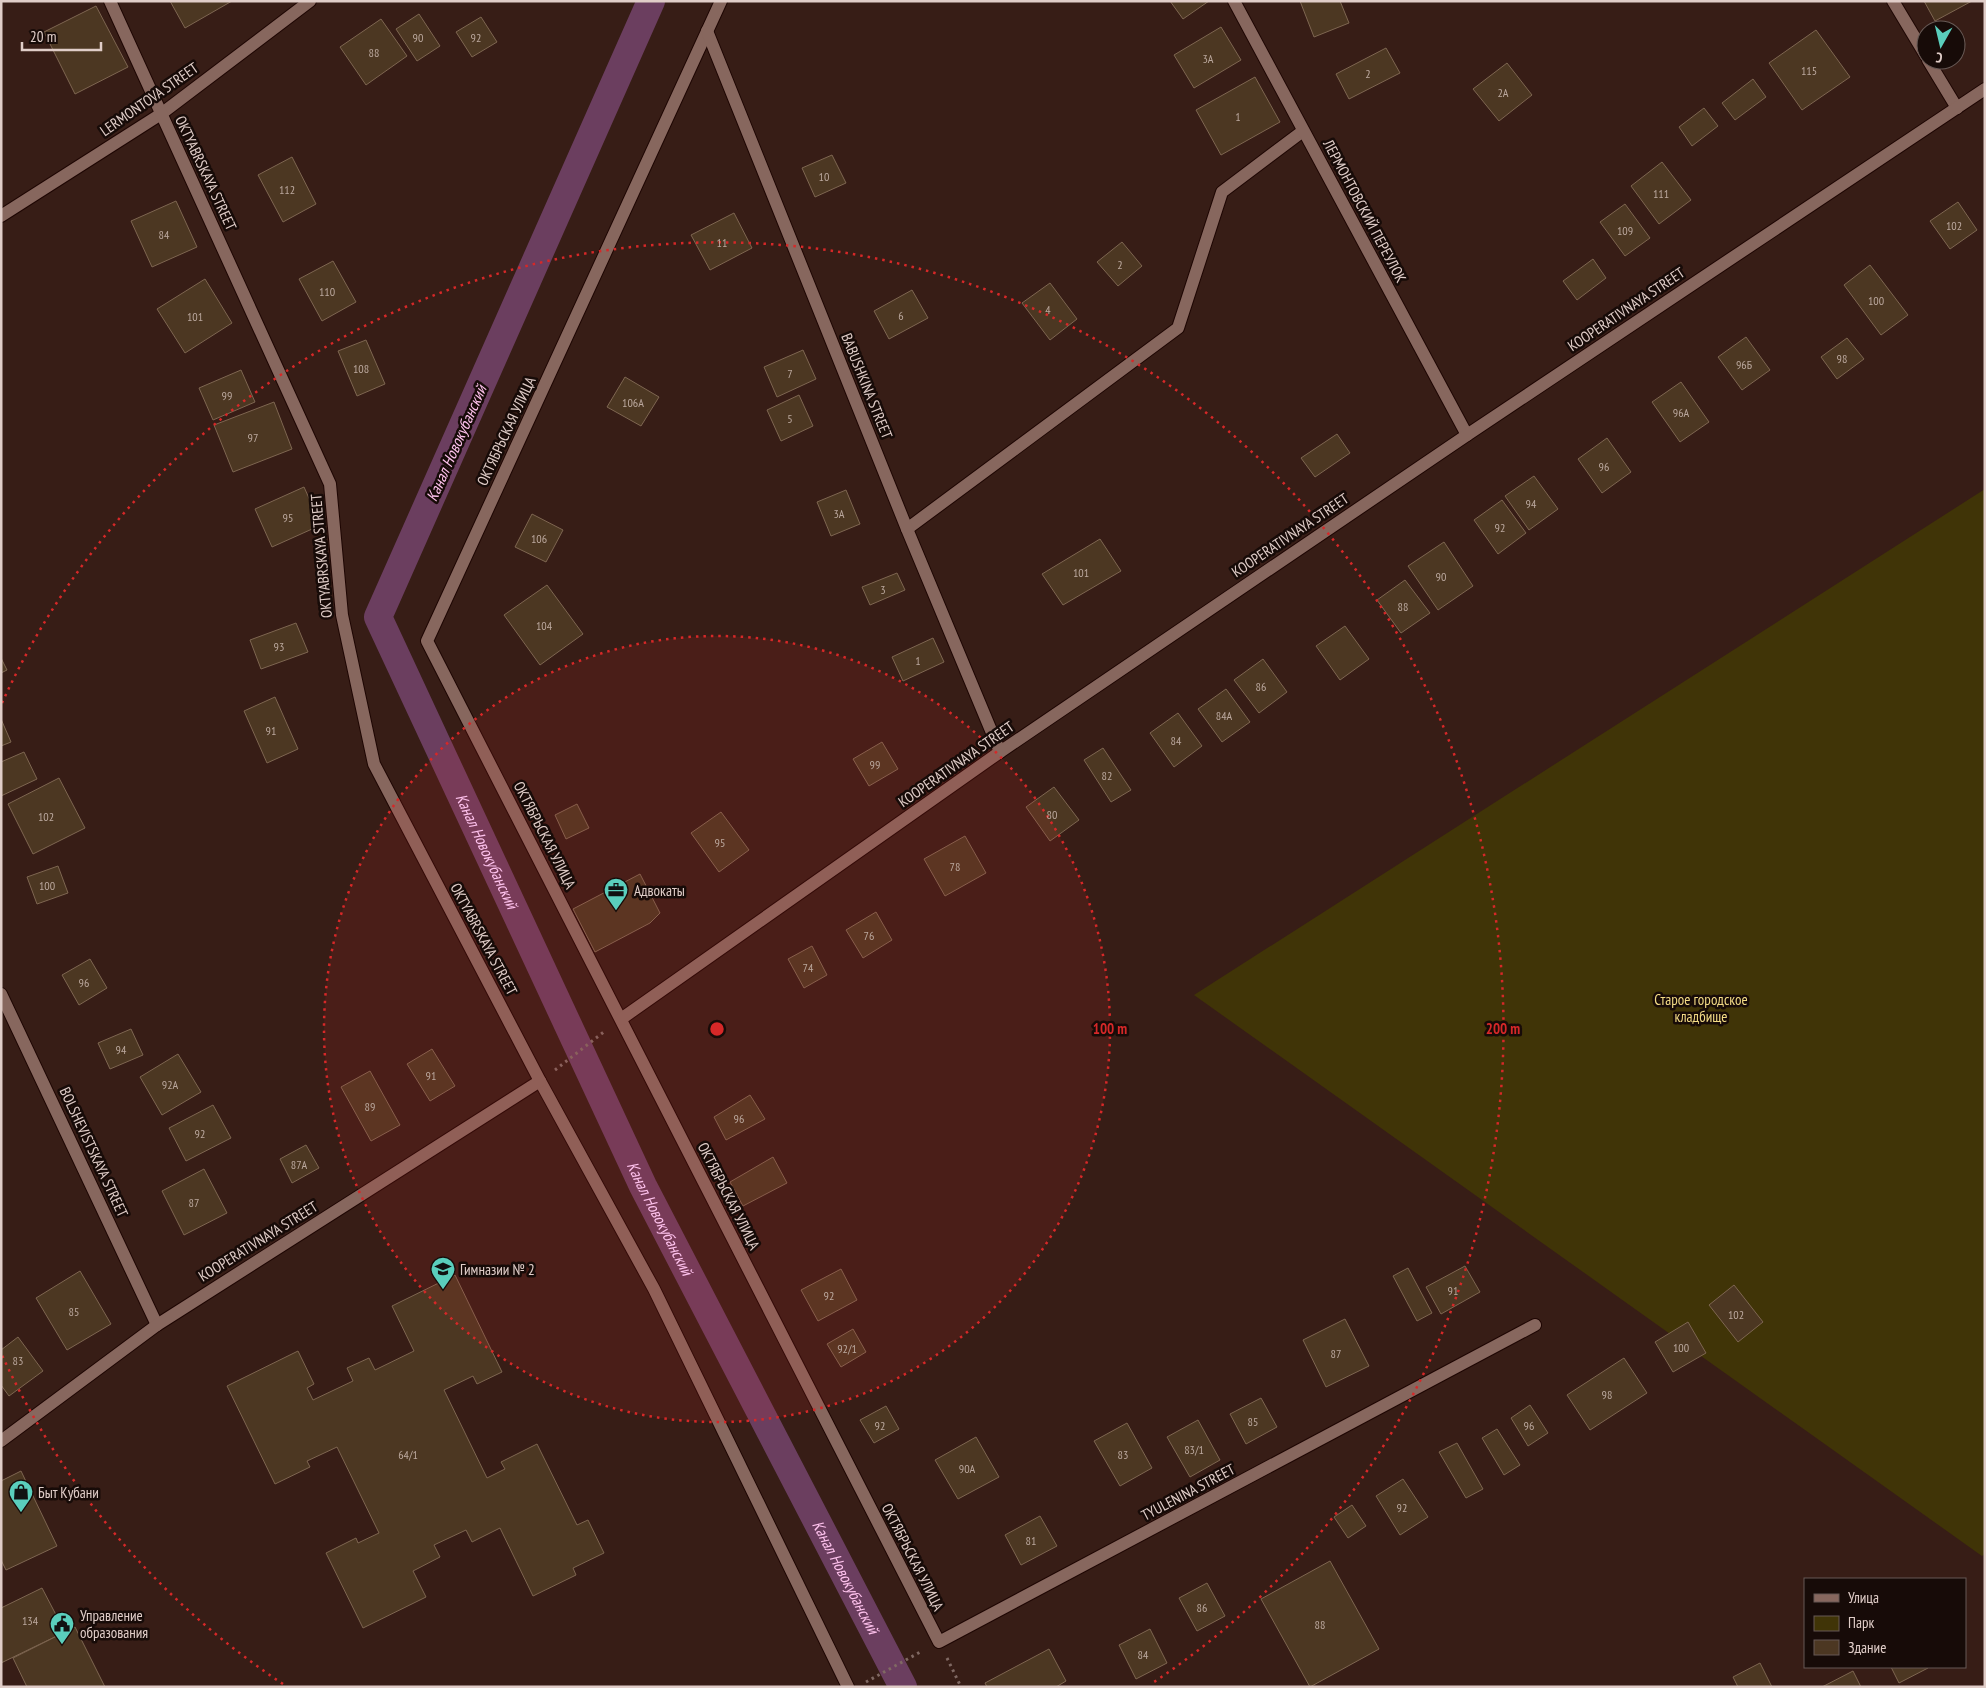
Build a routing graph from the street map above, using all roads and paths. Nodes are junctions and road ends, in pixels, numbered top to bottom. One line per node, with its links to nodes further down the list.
1 (110, 1): 11 (street, OKTYABRSKAYA STREET)
2 (310, 1): 11 (street, LERMONTOVA STREET)
3 (721, 1): 6 (street)
4 (1234, 1): 12 (street, ЛЕРМОНТОВСКИЙ ПЕРЕУЛОК)
5 (1893, 1): 7 (street)
6 (707, 31): 15 (street, BABUSHKINA STREET); 18 (street, ОКТЯБРЬСКАЯ УЛИЦА)
7 (1916, 39)
8 (1934, 70): 10 (street)
9 (1985, 88): 10 (street, KOOPERATIVNAYA STREET)
10 (1957, 108): 14 (street, KOOPERATIVNAYA STREET)
11 (161, 114): 13 (street, LERMONTOVA STREET); 19 (street, OKTYABRSKAYA STREET)
12 (1303, 131): 14 (street, ЛЕРМОНТОВСКИЙ ПЕРЕУЛОК); 15 (street)
13 (1, 216)
14 (1467, 435): 16 (street, KOOPERATIVNAYA STREET)
15 (907, 529): 16 (street, BABUSHKINA STREET)
16 (1000, 752): 18 (street, KOOPERATIVNAYA STREET)
17 (1, 994): 20 (street, BOLSHEVISTSKAYA STREET)
18 (621, 1019): 19 (path); 23 (street, ОКТЯБРЬСКАЯ УЛИЦА)
19 (540, 1081): 20 (street, KOOPERATIVNAYA STREET); 25 (street, OKTYABRSKAYA STREET)
20 (157, 1325): 22 (street, KOOPERATIVNAYA STREET)
21 (1535, 1325): 23 (street, TYULENINA STREET)
22 (1, 1441)
23 (939, 1642): 24 (path); 26 (path)
24 (865, 1682)
25 (848, 1687)
26 (961, 1687)

